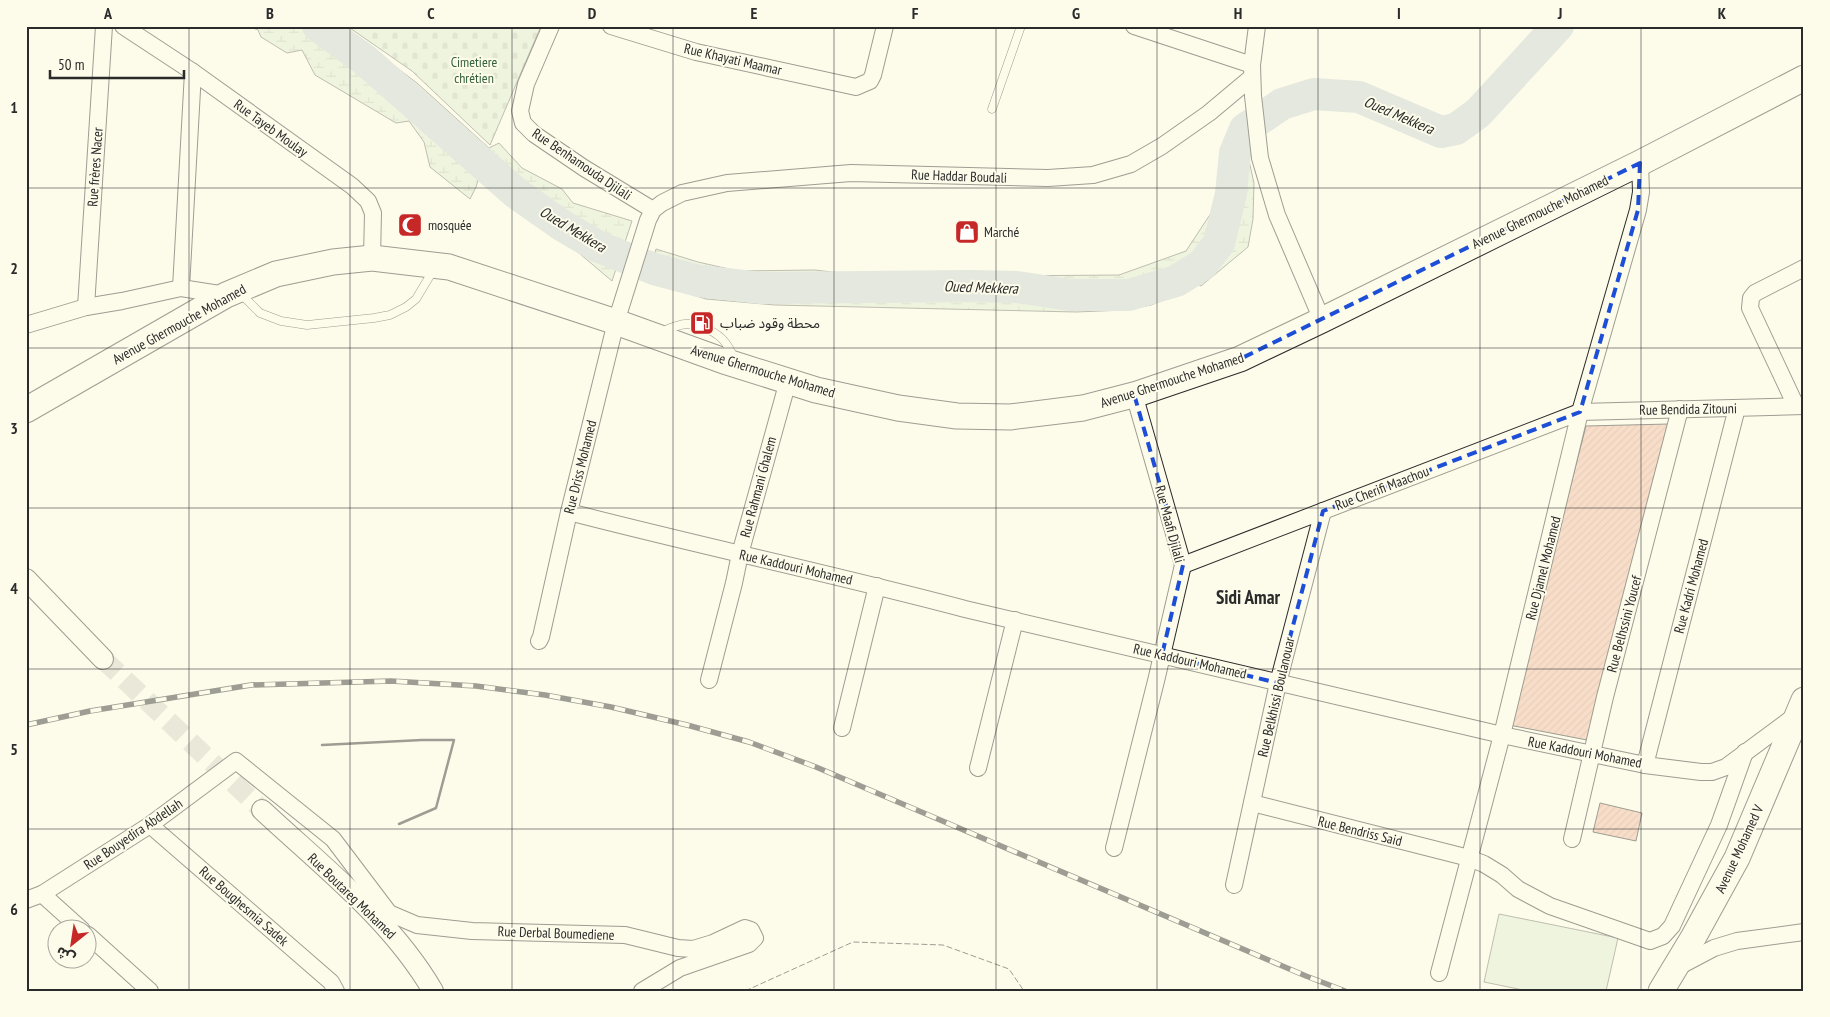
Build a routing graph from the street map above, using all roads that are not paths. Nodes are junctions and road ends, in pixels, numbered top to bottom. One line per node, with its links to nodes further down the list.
1 (104, 26): 20 (street, Rue frères Nacer)
2 (123, 26): 10 (street, Rue Tayeb Moulay)
3 (551, 26): 14 (street, Rue Benhamouda Djilali)
4 (611, 26): 5 (street, Rue Khayati Maamar)
5 (885, 26)
6 (1021, 26): 12 (lane)
7 (1134, 26): 9 (street)
8 (1257, 26): 9 (street)
9 (1252, 71): 14 (street, Rue Haddar Boudali); 21 (street)
10 (193, 72): 15 (street, Rue Tayeb Moulay); 18 (street)
11 (1804, 78): 13 (main road, Avenue Ghermouche Mohamed)
12 (992, 109)
13 (1640, 163): 21 (main road, Avenue Ghermouche Mohamed); 30 (street, Rue Djamel Mohamed)
14 (650, 215): 22 (street, Rue Driss Mohamed)
15 (372, 258): 16 (main road, Avenue Ghermouche Mohamed); 19 (main road, Avenue Ghermouche Mohamed)
16 (436, 266): 19 (lane); 22 (main road, Avenue Ghermouche Mohamed)
17 (1804, 268): 26 (street, Rue Bendida Zitouni)
18 (181, 288): 19 (street); 20 (street)
19 (231, 293): 29 (main road, Avenue Ghermouche Mohamed)
20 (86, 307): 23 (street)
21 (1322, 320): 25 (main road, Avenue Ghermouche Mohamed)
22 (616, 322): 24 (main road, Avenue Ghermouche Mohamed); 32 (street, Rue Driss Mohamed)
23 (26, 325)
24 (788, 381): 25 (main road, Avenue Ghermouche Mohamed); 33 (street, Rue Rahmani Ghalem)
25 (1134, 394): 34 (street, Rue Maafi Djilali)
26 (1800, 406): 27 (street, Rue Bendida Zitouni)
27 (1737, 408): 28 (street, Rue Bendida Zitouni); 49 (street, Rue Kadri Mohamed)
28 (1680, 409): 30 (street, Rue Bendida Zitouni); 47 (street, Rue Belhssini Youcef)
29 (26, 410)
30 (1580, 412): 31 (street, Rue Cherifi Maachou); 45 (street, Rue Djamel Mohamed)
31 (1323, 511): 34 (street, Rue Cherifi Maachou); 42 (street, Rue Belkhissi Boulanouar)
32 (569, 512): 33 (street, Rue Kaddouri Mohamed); 38 (street, Rue Driss Mohamed)
33 (740, 554): 36 (street, Rue Kaddouri Mohamed); 41 (street, Rue Rahmani Ghalem)
34 (1183, 565): 39 (street, Rue Maafi Djilali)
35 (26, 579): 40 (street)
36 (877, 586): 37 (street, Rue Kaddouri Mohamed); 44 (street)
37 (1015, 620): 39 (street, Rue Kaddouri Mohamed); 50 (street)
38 (538, 641)
39 (1162, 655): 42 (street, Rue Kaddouri Mohamed); 55 (street, Rue Maafi Djilali)
40 (103, 658)
41 (709, 680)
42 (1278, 682): 45 (street, Rue Kaddouri Mohamed); 51 (street, Rue Belkhissi Boulanouar)
43 (1801, 707): 46 (street, Rue Kaddouri Mohamed); 64 (main road, Avenue Mohamed V)
44 (842, 728)
45 (1502, 735): 47 (street, Rue Kaddouri Mohamed); 56 (street, Rue Djamel Mohamed)
46 (1746, 752): 49 (street, Rue Kaddouri Mohamed); 56 (street, Rue Bendriss Said)
47 (1592, 754): 49 (street, Rue Kaddouri Mohamed); 54 (street, Rue Belhssini Youcef)
48 (236, 761): 53 (street, Rue Bouyedira Abdellah); 68 (street, Rue Derbal Boumediene)
49 (1644, 765)
50 (978, 768)
51 (1252, 803): 56 (street, Rue Bendriss Said); 57 (street, Rue Belkhissi Boulanouar)
52 (262, 810): 67 (street, Rue Boutareg Mohamed)
53 (150, 825): 58 (street, Rue Bouyedira Abdellah); 65 (street, Rue Boughesmia Sadek)
54 (1572, 839)
55 (1114, 848)
56 (1469, 858): 63 (street, Rue Djamel Mohamed)
57 (1234, 885)
58 (42, 894): 59 (street, Rue Bouyedira Abdellah); 60 (street)
59 (26, 900)
60 (71, 920)
61 (1804, 932): 64 (street)
62 (98, 944): 66 (street)
63 (1439, 973)
64 (1667, 980)
65 (329, 988)
66 (150, 991)
67 (433, 991)
68 (642, 991)

